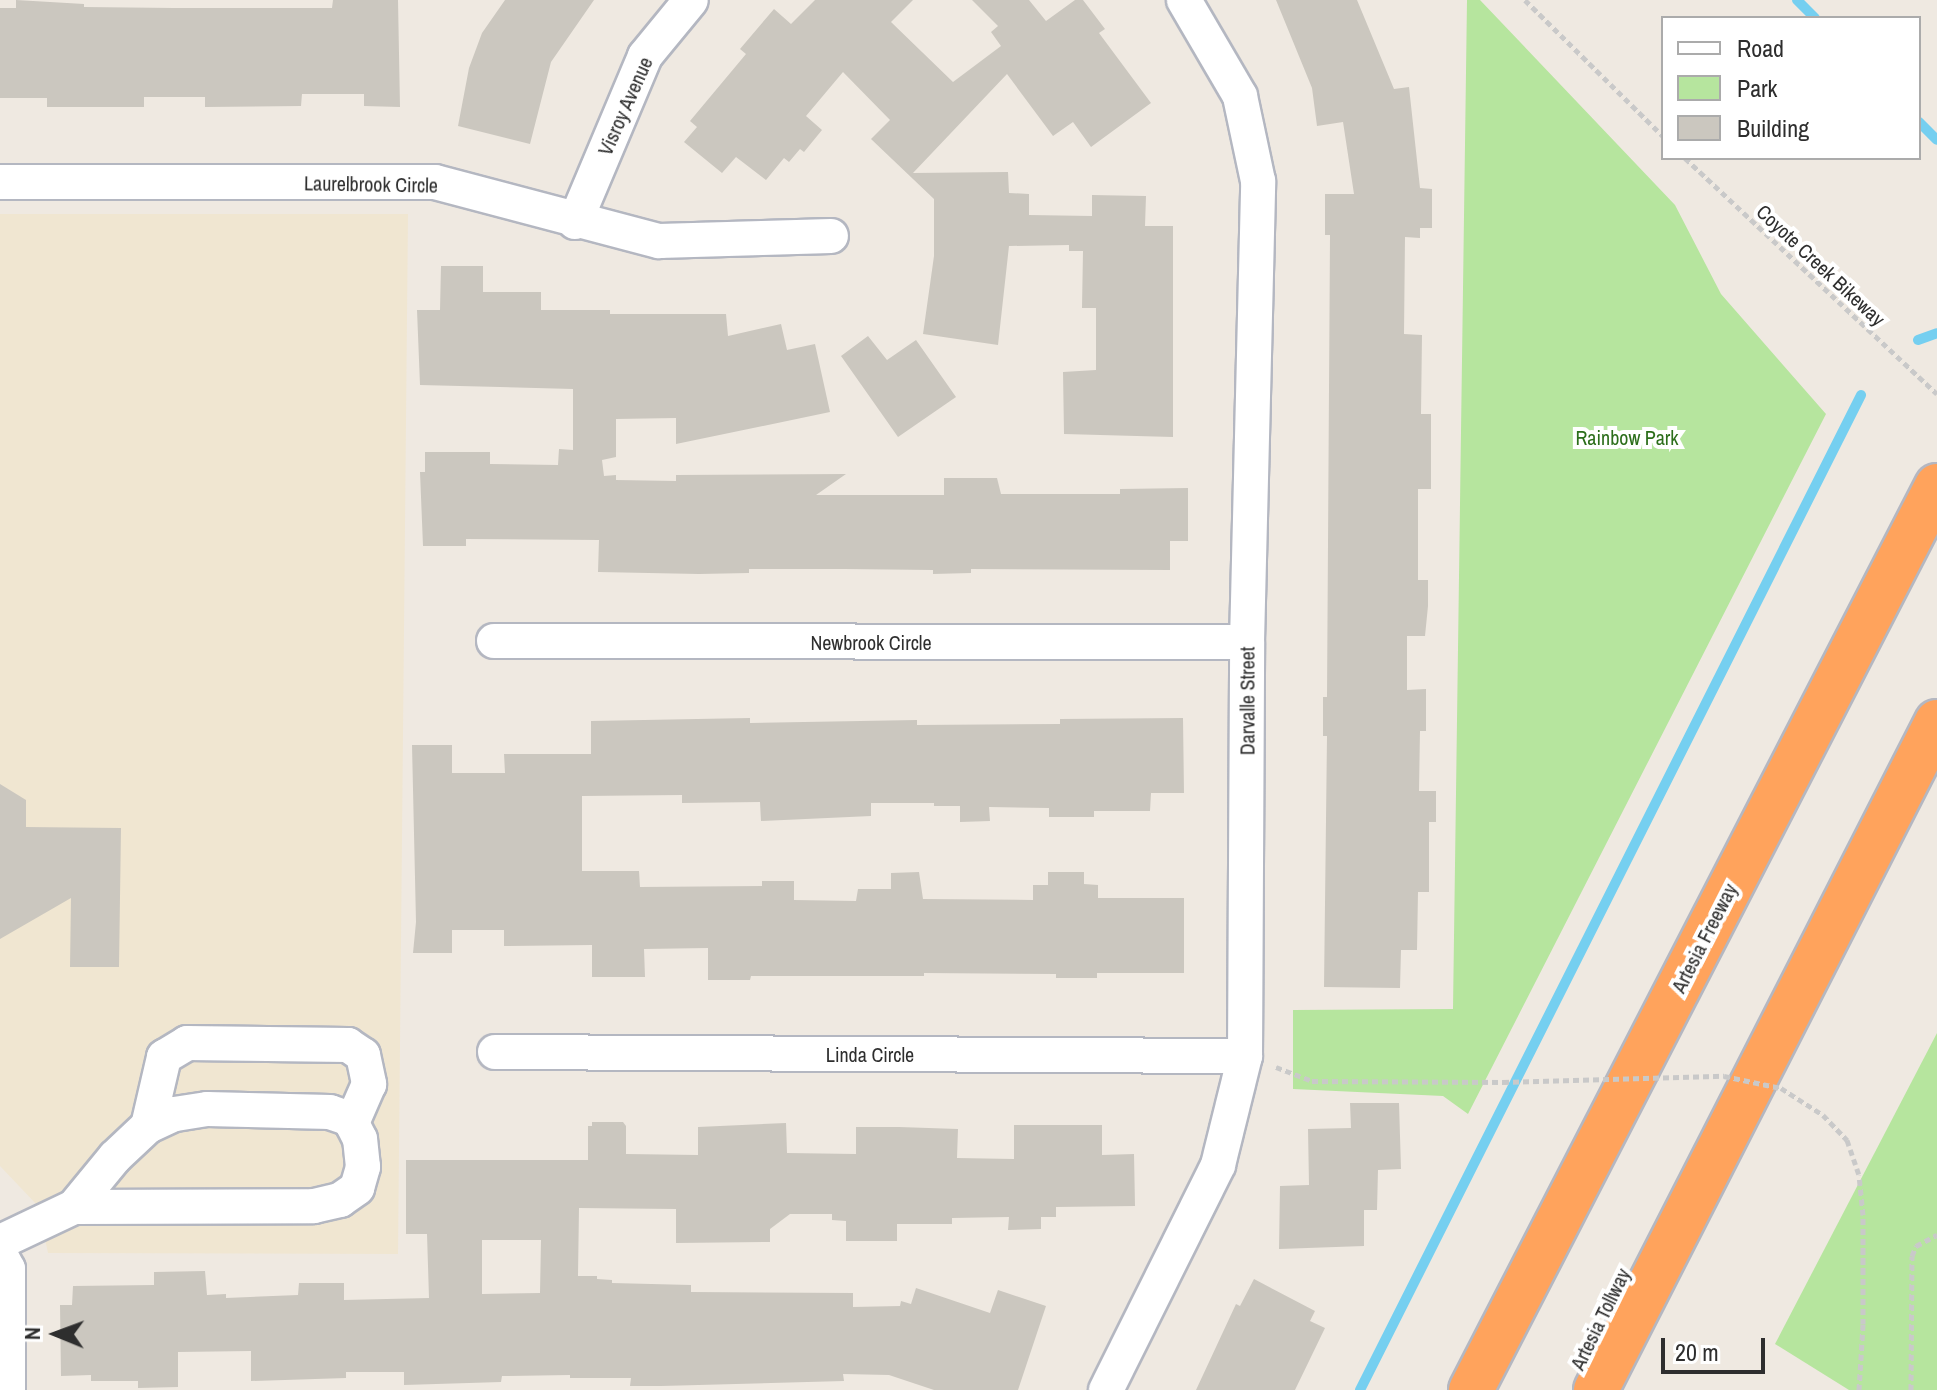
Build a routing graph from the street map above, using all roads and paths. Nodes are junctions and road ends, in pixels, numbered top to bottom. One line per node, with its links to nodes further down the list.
1 (691, 0): 7 (street, Visroy Avenue)
2 (1184, 0): 12 (street, Darvalle Street)
3 (1525, 0): 4 (path)
4 (1661, 134)
5 (1687, 160): 9 (path, Coyote Creek Bikeway)
6 (0, 182): 7 (street, Laurelbrook Circle)
7 (575, 222): 8 (street, Laurelbrook Circle)
8 (831, 236)
9 (1937, 394)
10 (1935, 490): 23 (highway, Artesia Freeway)
11 (494, 641): 12 (street, Newbrook Circle)
12 (1247, 642): 15 (street, Darvalle Street)
13 (1937, 722): 19 (highway)
14 (495, 1052): 15 (street, Linda Circle)
15 (1245, 1056): 25 (street, Darvalle Street); 28 (path, bridge)
16 (352, 1123): 17 (street); 17 (street); 18 (street)
17 (148, 1126): 18 (street)
18 (74, 1207): 21 (street)
19 (1680, 1226): 26 (highway, Artesia Tollway); 27 (highway)
20 (1937, 1235): 29 (path)
21 (0, 1242)
22 (0, 1254): 24 (street)
23 (1473, 1388)
24 (8, 1390)
25 (1106, 1390)
26 (1565, 1390)
27 (1596, 1390)
28 (1859, 1390)
29 (1911, 1390)

